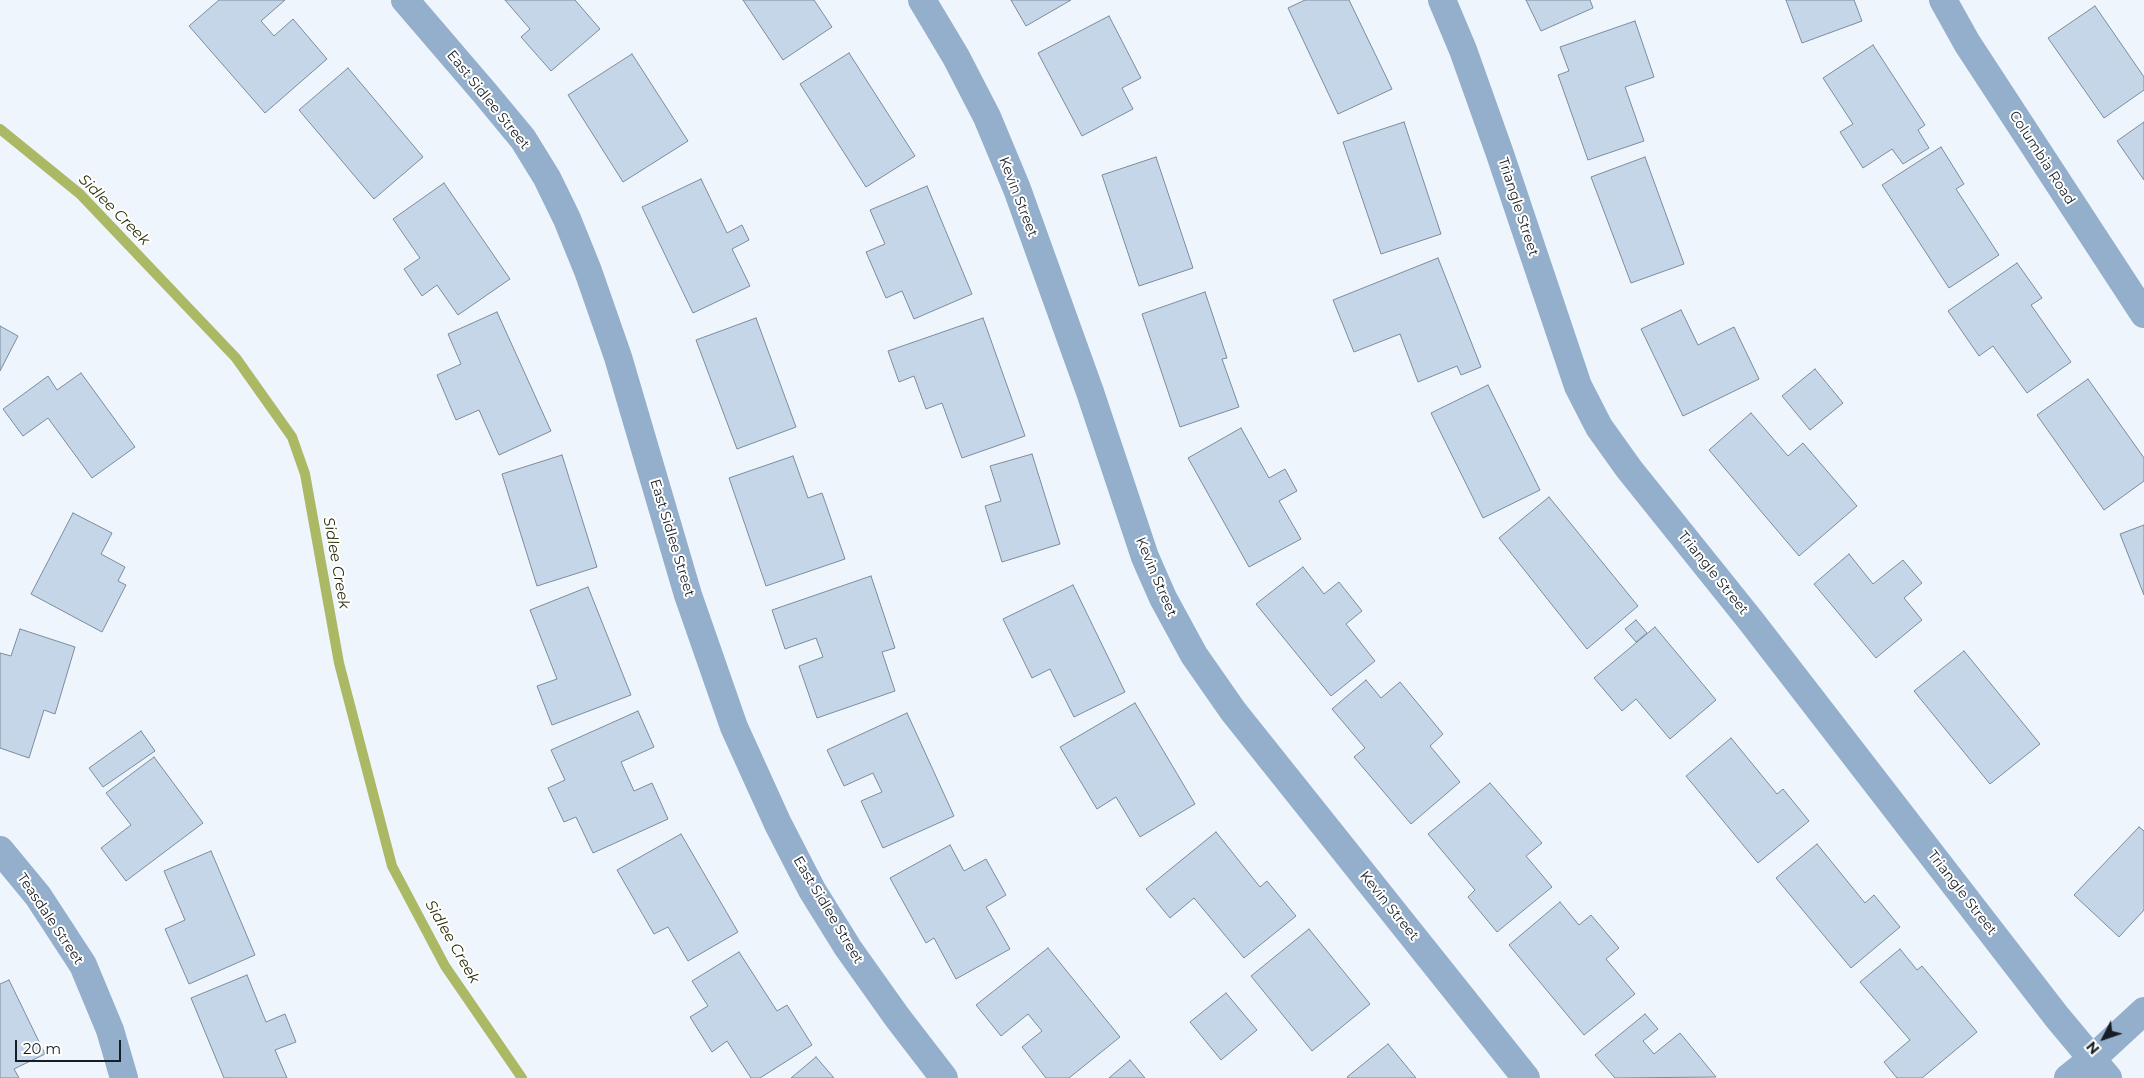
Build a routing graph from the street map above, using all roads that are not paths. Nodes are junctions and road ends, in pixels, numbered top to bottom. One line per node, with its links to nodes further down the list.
1 (405, 0): 10 (street, East Sidlee Street)
2 (922, 0): 11 (street, Kevin Street)
3 (1442, 0): 8 (street, Triangle Street)
4 (1943, 0): 5 (street, Columbia Road)
5 (2144, 314)
6 (0, 850): 9 (street, Teasdale Street)
7 (2144, 1011): 8 (street)
8 (2100, 1069): 12 (street)
9 (124, 1078)
10 (944, 1078)
11 (1526, 1078)
12 (2068, 1078)

